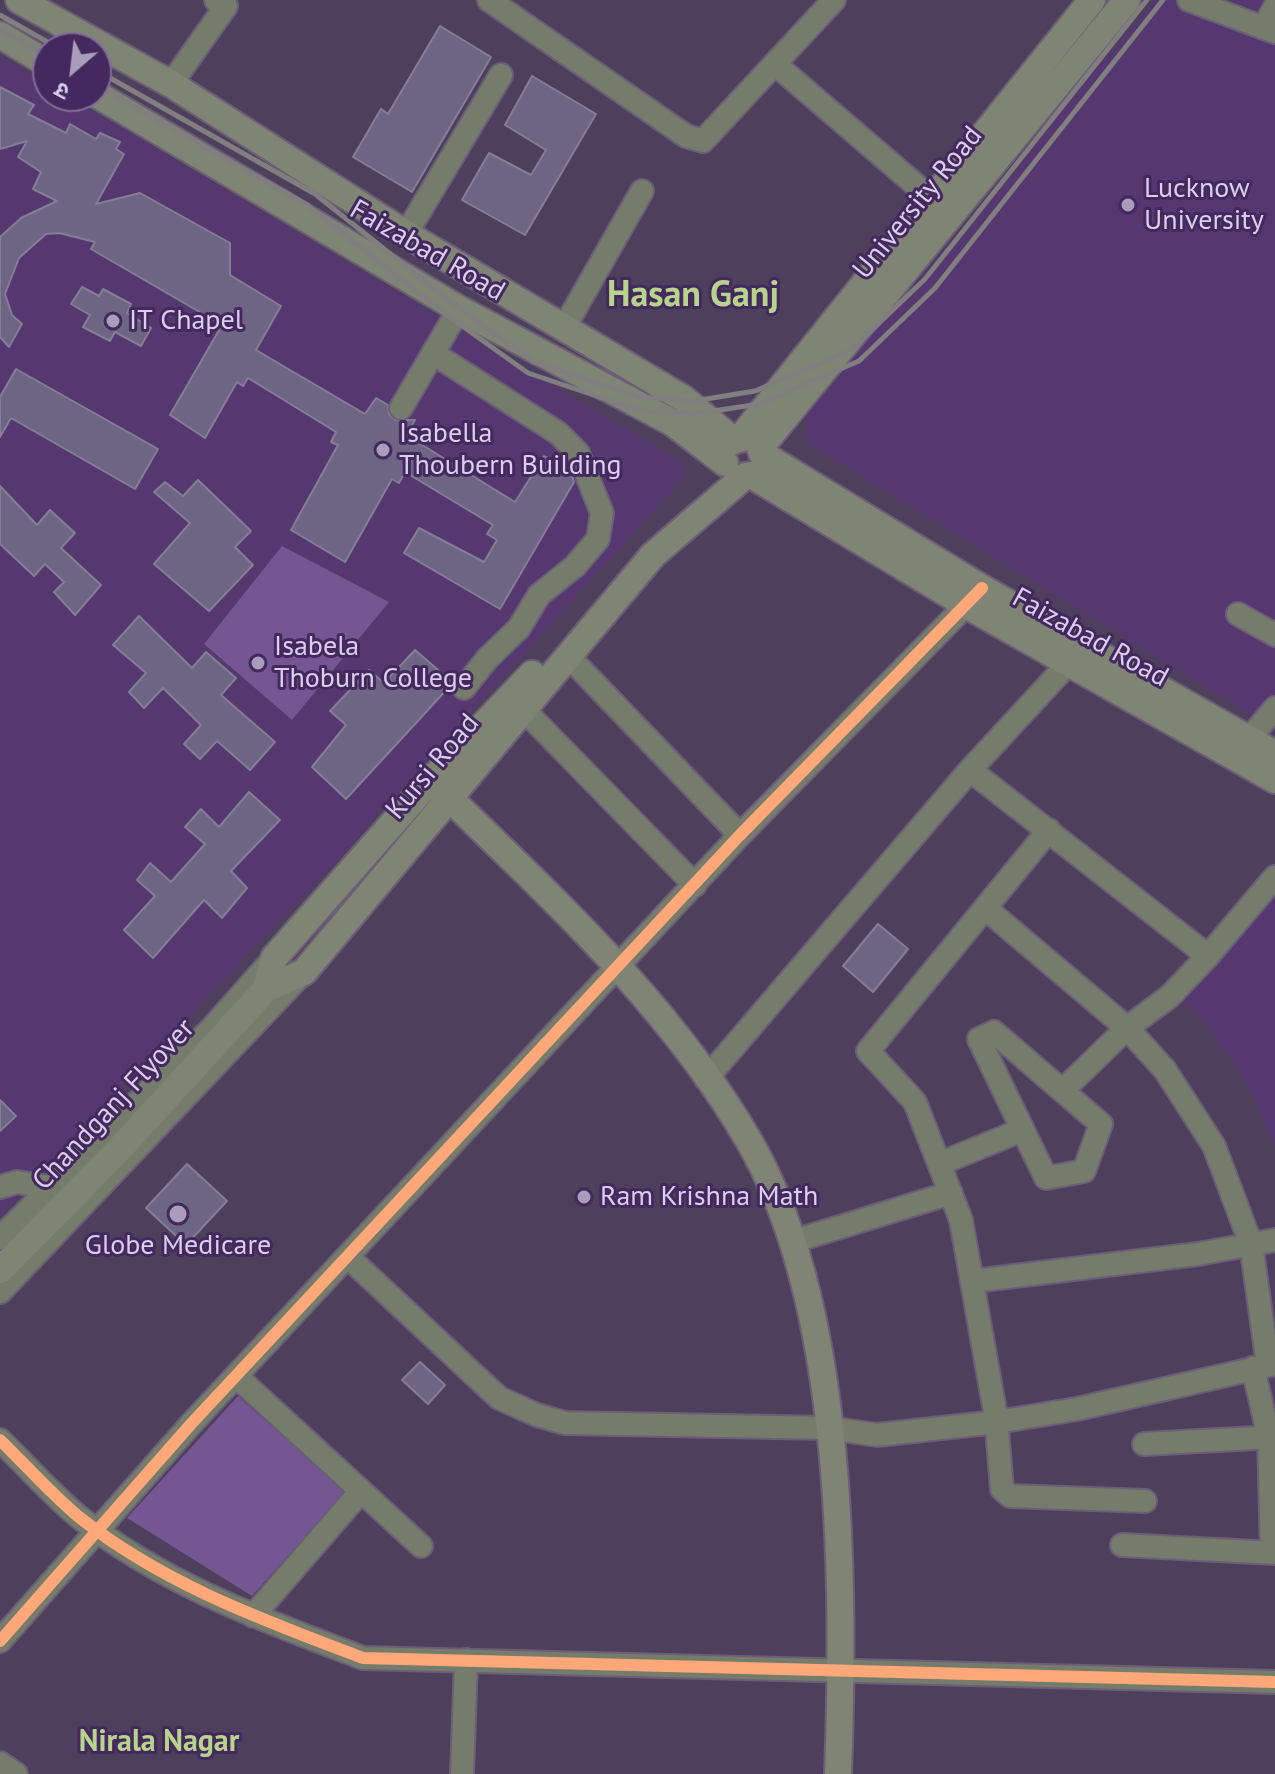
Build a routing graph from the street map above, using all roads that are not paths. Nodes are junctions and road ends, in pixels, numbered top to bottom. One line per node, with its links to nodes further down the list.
1 (19, 0): 14 (main road, Faizabad Road)
2 (489, 0): 12 (street)
3 (834, 0): 12 (street)
4 (1092, 0): 17 (main road, University Road)
5 (1189, 0): 9 (street)
6 (224, 2): 14 (street)
7 (1120, 2): 23 (main road, University Road)
8 (1275, 7): 9 (street)
9 (1269, 30)
10 (0, 35): 11 (main road)
11 (32, 54)
12 (775, 64): 17 (street)
13 (501, 75): 18 (street)
14 (171, 84): 18 (main road, Faizabad Road)
15 (112, 103): 19 (main road, Faizabad Road)
16 (642, 191): 20 (street)
17 (931, 198): 23 (main road, University Road)
18 (406, 234): 20 (main road, Faizabad Road)
19 (459, 309): 21 (street); 23 (main road, Faizabad Road)
20 (564, 328): 23 (main road, Faizabad Road)
21 (434, 354): 22 (street); 29 (street)
22 (401, 408)
23 (743, 458): 24 (main road, Faizabad Road); 28 (main road, Kursi Road); 36 (main road, Kursi Road)
24 (974, 597): 27 (main road, Faizabad Road); 38 (street)
25 (1238, 614): 26 (street)
26 (1275, 635)
27 (1077, 654): 32 (main road, Faizabad Road); 34 (street); 35 (main road, Faizabad Road)
28 (568, 656): 31 (main road, Kursi Road); 38 (street)
29 (464, 688)
30 (1275, 708): 32 (street)
31 (523, 709): 36 (main road, Kursi Road); 40 (street)
32 (1249, 739): 33 (main road, Faizabad Road)
33 (1275, 754)
34 (970, 770): 37 (street); 49 (street)
35 (1275, 780)
36 (440, 789): 43 (main road, Kursi Road); 44 (main road); 45 (main road, Kursi Road)
37 (1049, 830): 41 (street); 42 (street)
38 (740, 835): 40 (street)
39 (1275, 877): 42 (street)
40 (695, 885): 44 (street)
41 (985, 908): 48 (street); 52 (street)
42 (1208, 956): 48 (street)
43 (274, 958): 46 (main road, Kursi Road); 54 (street)
44 (619, 968): 49 (main road); 60 (street)
45 (304, 972): 46 (main road, Kursi Road); 63 (street)
46 (266, 989): 47 (main road, Kursi Road)
47 (240, 1017): 61 (main road, Chandganj Flyover)
48 (1127, 1028): 50 (street); 59 (street)
49 (706, 1079): 58 (main road)
50 (1063, 1090): 51 (street); 51 (street)
51 (1022, 1130): 52 (street)
52 (939, 1164): 55 (street)
53 (0, 1187): 54 (street)
54 (49, 1187): 56 (street)
55 (951, 1193): 58 (street); 62 (street)
56 (0, 1238)
57 (1275, 1240): 59 (street)
58 (791, 1242): 67 (main road)
59 (1251, 1244): 62 (street); 64 (street)
60 (348, 1257): 65 (street); 67 (street)
61 (0, 1270)
62 (973, 1281): 66 (street)
63 (0, 1292)
64 (1265, 1366): 66 (street); 68 (street)
65 (236, 1376): 71 (street); 73 (street)
66 (997, 1422): 67 (street); 72 (street)
67 (828, 1428): 80 (main road)
68 (1272, 1437): 70 (street); 76 (street)
69 (0, 1440): 73 (street)
70 (1144, 1444)
71 (361, 1491): 75 (street); 77 (street)
72 (1145, 1501)
73 (97, 1529): 77 (street); 78 (street)
74 (1122, 1545): 76 (street)
75 (421, 1546)
76 (1274, 1553)
77 (253, 1616): 79 (street)
78 (0, 1641)
79 (466, 1660): 80 (street); 84 (street)
80 (840, 1671): 81 (street); 85 (main road)
81 (1275, 1682)
82 (0, 1763): 83 (street)
83 (16, 1774)
84 (462, 1774)
85 (838, 1774)

